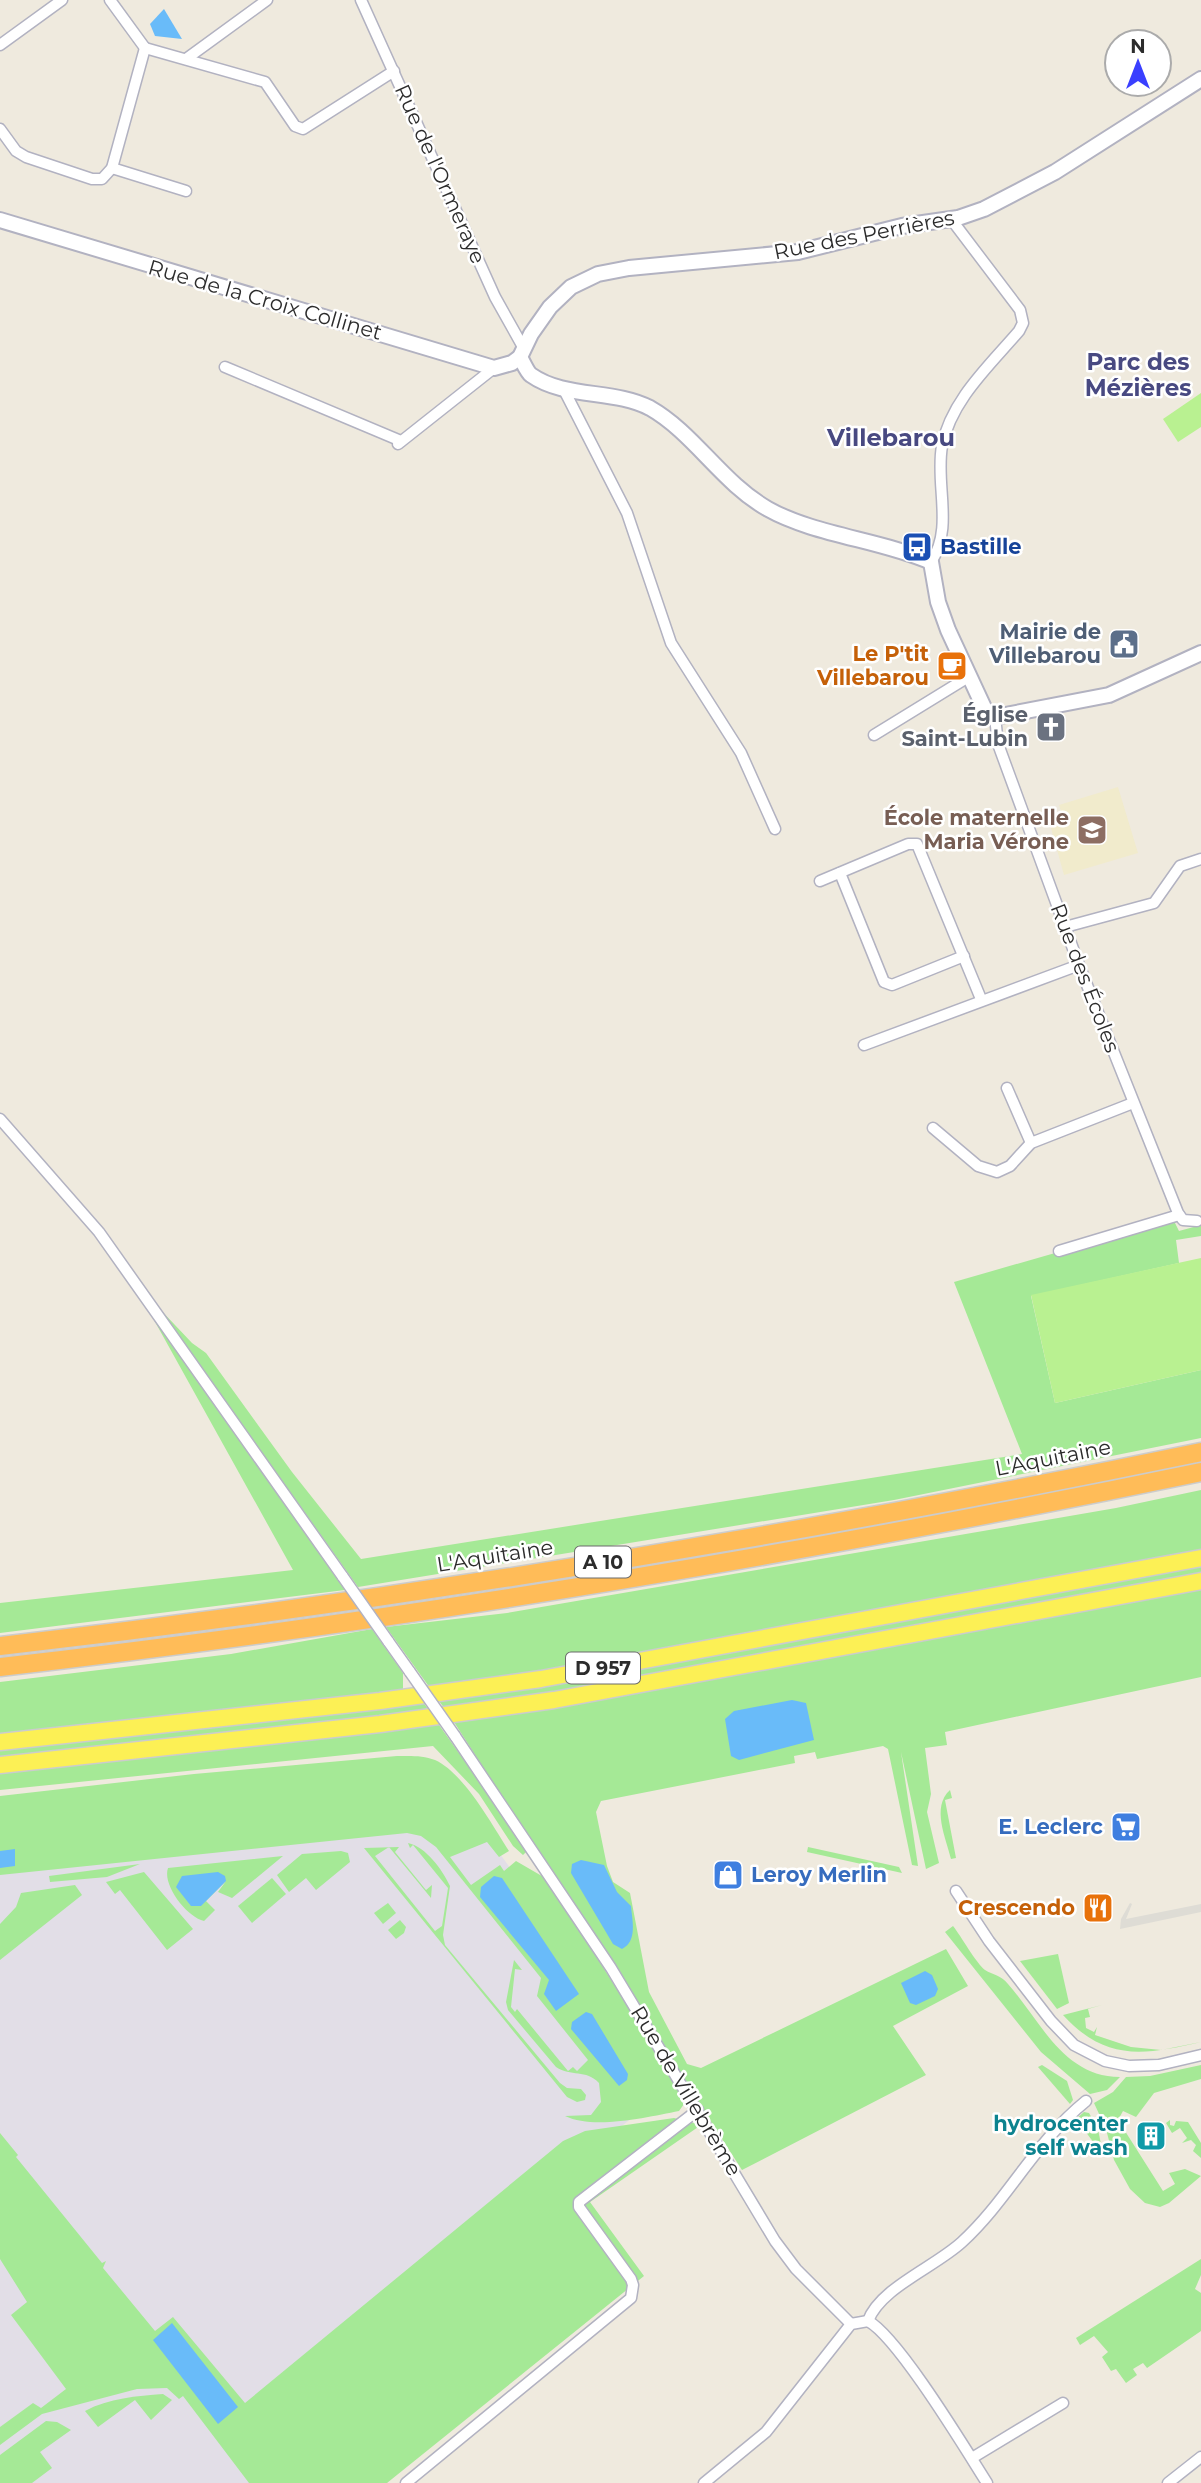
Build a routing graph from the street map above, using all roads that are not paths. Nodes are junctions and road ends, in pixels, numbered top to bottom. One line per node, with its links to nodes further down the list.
1 (62, 0): 5 (street)
2 (110, 0): 6 (street)
3 (267, 0): 7 (street)
4 (361, 0): 8 (street, Rue de l'Ormeraye)
5 (0, 45)
6 (145, 48): 7 (street); 11 (street)
7 (186, 59): 8 (street)
8 (394, 71): 15 (street, Rue de l'Ormeraye)
9 (1201, 79): 13 (street, Rue des Perrières)
10 (0, 129): 11 (street)
11 (112, 168): 12 (street)
12 (186, 191)
13 (951, 219): 15 (street, Rue des Perrières); 19 (street)
14 (0, 220): 17 (street, Rue de la Croix Collinet)
15 (521, 352): 17 (street); 18 (street)
16 (225, 367): 17 (street)
17 (495, 368)
18 (563, 387): 19 (street); 24 (street)
19 (931, 562): 21 (street)
20 (1201, 653): 22 (street)
21 (970, 676): 22 (street); 23 (street)
22 (995, 717): 28 (street, Rue des Écoles)
23 (874, 735)
24 (775, 828)
25 (1201, 859): 28 (street)
26 (840, 873): 27 (street); 29 (street); 29 (street)
27 (820, 881)
28 (1065, 927): 30 (street, Rue des Écoles)
29 (964, 956): 31 (street)
30 (1079, 965): 31 (street); 34 (street, Rue des Écoles)
31 (981, 999): 32 (street)
32 (864, 1045)
33 (1007, 1088): 37 (street)
34 (1133, 1103): 37 (street); 38 (street, Rue des Écoles)
35 (0, 1119): 52 (street, Rue de Villebrème, bridge)
36 (933, 1128): 37 (street)
37 (1031, 1143)
38 (1179, 1215): 39 (street); 40 (street)
39 (1197, 1221)
40 (1059, 1251)
41 (1201, 1451): 45 (highway, L'Aquitaine / A 10)
42 (1201, 1472): 46 (highway, L'Aquitaine / A 10)
43 (1201, 1558): 47 (main road, D 957)
44 (1201, 1581): 48 (main road, D 957)
45 (0, 1646)
46 (0, 1667)
47 (0, 1742)
48 (0, 1765)
49 (956, 1891): 50 (street)
50 (1201, 2055)
51 (1086, 2101): 53 (street)
52 (698, 2110): 54 (street, Rue de Villebrème); 58 (street)
53 (868, 2321): 54 (street); 57 (street)
54 (850, 2324): 59 (street)
55 (1063, 2403): 57 (street)
56 (1201, 2457): 61 (street)
57 (972, 2458): 60 (street)
58 (406, 2483)
59 (704, 2483)
60 (987, 2483)
61 (1168, 2483)

